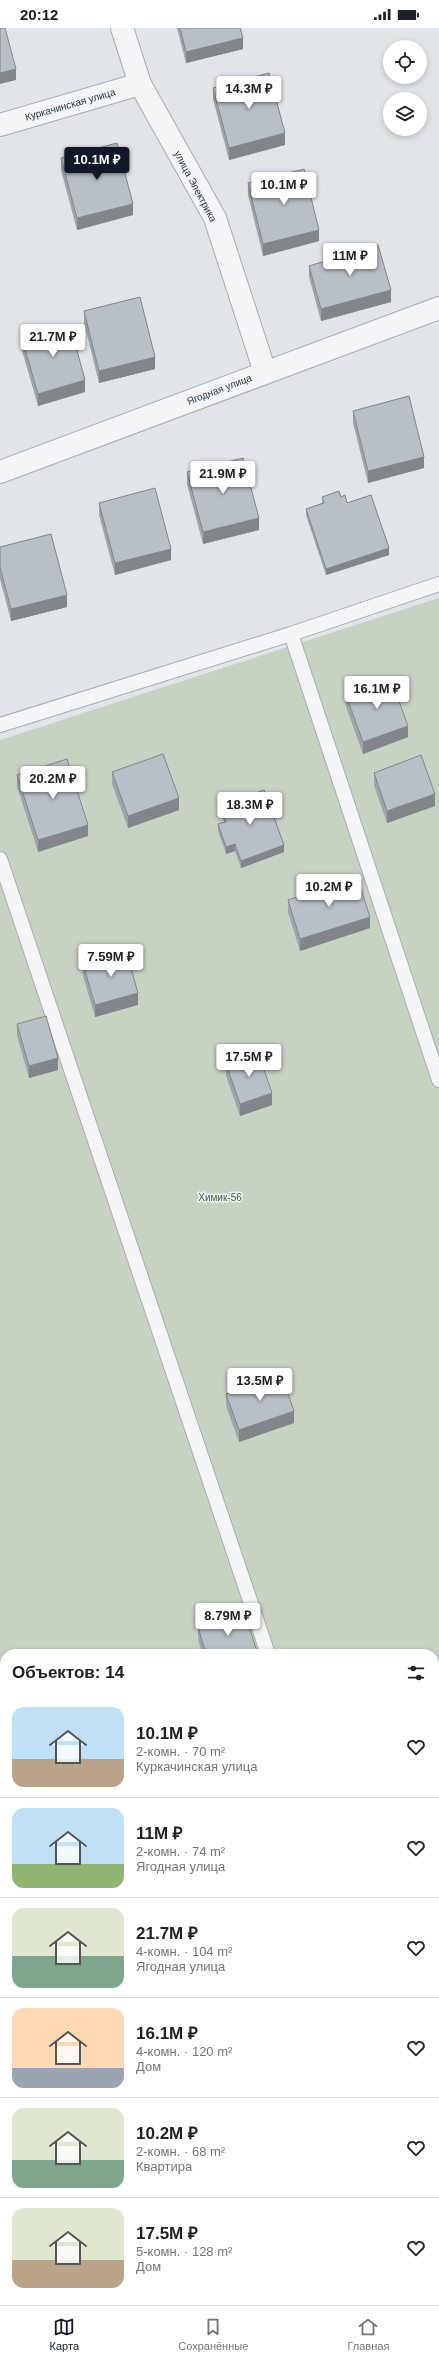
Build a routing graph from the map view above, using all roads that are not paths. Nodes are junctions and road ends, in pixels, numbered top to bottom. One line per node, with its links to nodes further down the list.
1 (122, 28): 2 (street, улица Электрика)
2 (140, 84): 3 (street, Куркачинская улица); 5 (street, улица Электрика)
3 (0, 124)
4 (439, 308): 5 (street, Ягодная улица)
5 (265, 372): 6 (street, Ягодная улица)
6 (0, 472)
7 (439, 584): 8 (lane)
8 (291, 634): 9 (lane); 11 (lane)
9 (0, 724)
10 (0, 859): 12 (lane)
11 (439, 1080)
12 (266, 1649)

